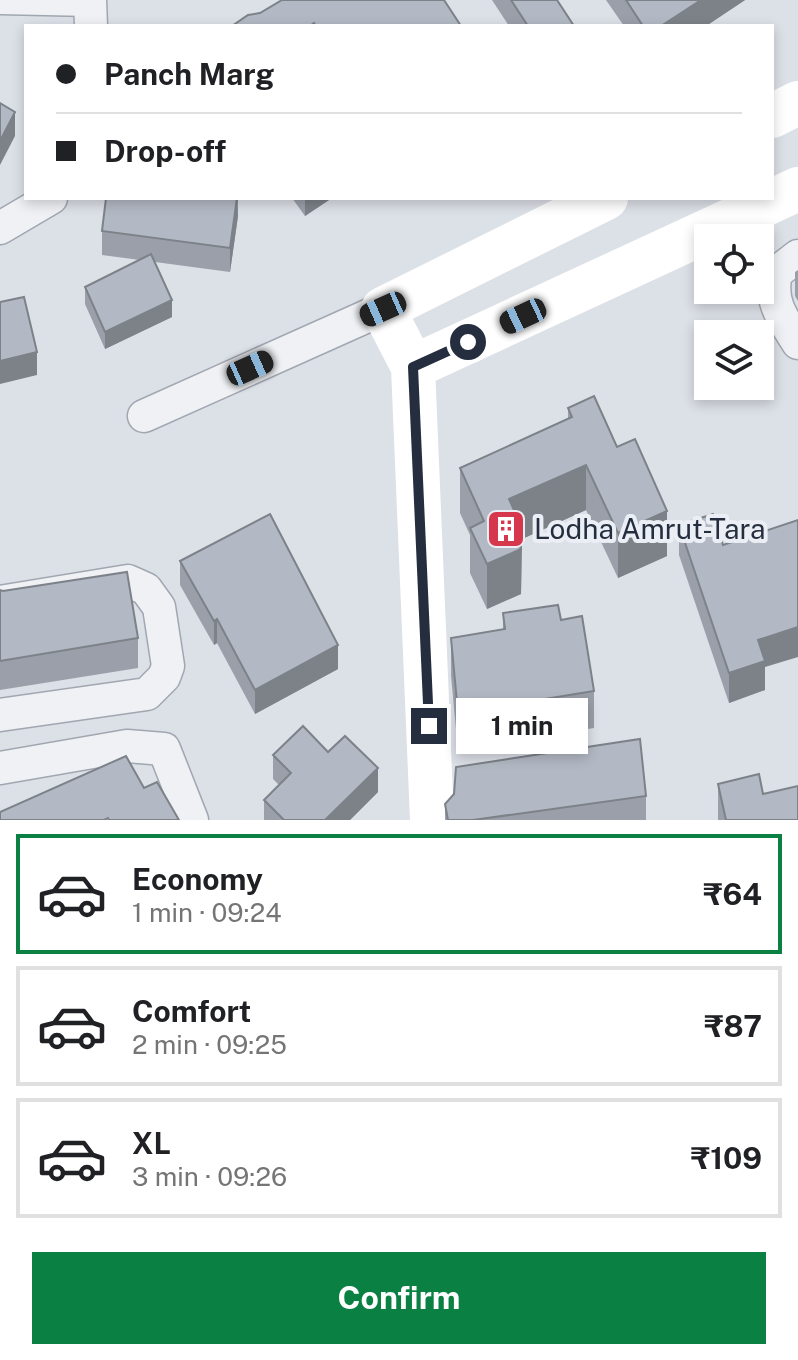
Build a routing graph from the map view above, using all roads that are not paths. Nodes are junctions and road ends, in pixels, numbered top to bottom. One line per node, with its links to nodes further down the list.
1 (0, 6): 2 (lane)
2 (90, 11)
3 (798, 103): 4 (street)
4 (774, 115)
5 (798, 189): 12 (street)
6 (48, 200): 8 (street)
7 (602, 200): 10 (street)
8 (0, 228)
9 (798, 256): 11 (street)
10 (383, 309): 12 (street); 13 (street)
11 (798, 343)
12 (413, 367): 18 (street)
13 (144, 416)
14 (0, 602): 15 (street)
15 (0, 715)
16 (0, 768): 17 (street)
17 (192, 820)
18 (432, 820)

